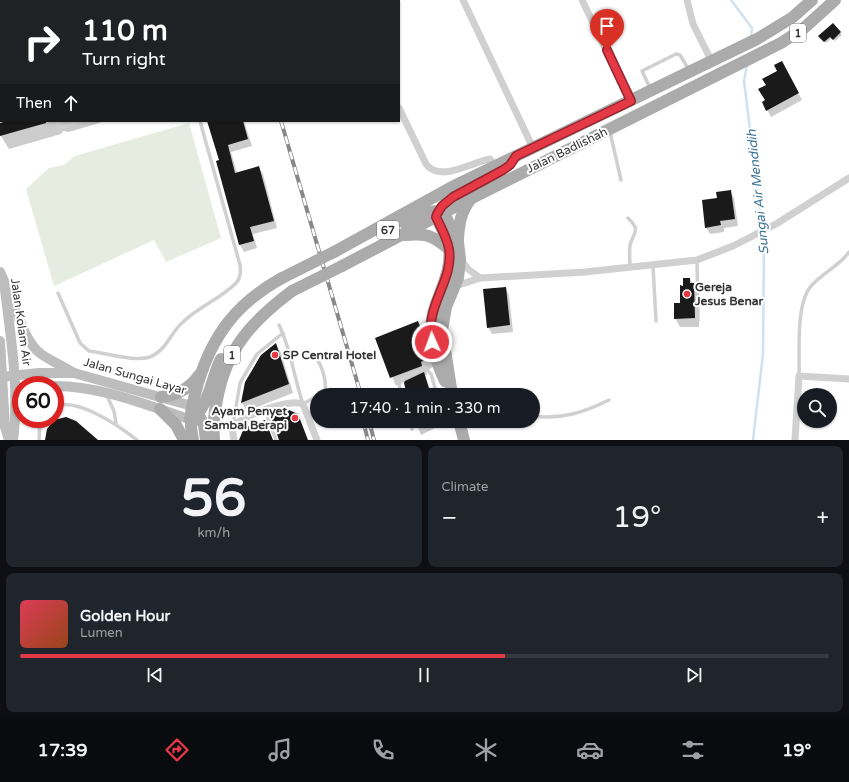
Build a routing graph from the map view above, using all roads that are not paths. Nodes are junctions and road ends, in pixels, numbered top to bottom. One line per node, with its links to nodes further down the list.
1 (463, 0): 15 (street)
2 (582, 0): 9 (street)
3 (688, 0): 6 (street)
4 (812, 0): 6 (main road, Jalan Badlishah / 1)
5 (835, 0): 14 (main road, Jalan Badlishah / 1)
6 (712, 62): 7 (main road, Jalan Badlishah / 1)
7 (690, 72): 8 (main road, Jalan Badlishah / 1); 8 (lane)
8 (651, 91): 9 (main road, Jalan Badlishah / 1)
9 (631, 101): 15 (main road, Jalan Badlishah / 1)
10 (400, 110): 17 (street)
11 (56, 122): 12 (lane)
12 (80, 122)
13 (200, 122): 34 (lane)
14 (609, 129): 19 (lane); 20 (main road, Jalan Badlishah / 1)
15 (533, 148): 16 (main road, Jalan Badlishah / 1)
16 (516, 156): 17 (main road, Jalan Badlishah / 1); 21 (main road)
17 (495, 166): 25 (main road, Jalan Badlishah / 1)
18 (849, 178): 28 (street)
19 (621, 180)
20 (472, 198): 21 (main road, Jalan Badlishah / 1); 24 (main road)
21 (440, 214): 23 (main road, Jalan Badlishah / 1); 24 (main road); 25 (main road, 67)
22 (628, 218): 30 (lane)
23 (399, 236): 24 (main road); 38 (main road, Jalan Badlishah / 1, bridge)
24 (454, 245): 27 (main road); 43 (main road)
25 (336, 251): 42 (main road, Jalan Badlishah / 1, bridge)
26 (849, 252): 46 (lane)
27 (460, 259): 32 (street); 33 (main road)
28 (697, 260): 29 (street); 36 (lane)
29 (653, 266): 30 (street); 35 (lane)
30 (630, 268): 32 (street)
31 (2, 276): 44 (main road); 45 (main road, Jalan Kolam Air)
32 (480, 278): 33 (street)
33 (456, 286): 54 (main road)
34 (58, 293)
35 (656, 321)
36 (698, 321)
37 (279, 325): 39 (lane)
38 (248, 330): 64 (main road); 79 (main road, 1)
39 (283, 333): 61 (lane); 70 (lane)
40 (0, 341): 47 (main road, Jalan Kolam Air)
41 (311, 353): 50 (lane)
42 (203, 369): 60 (main road); 64 (main road, 1)
43 (435, 372): 51 (lane); 52 (lane); 53 (main road)
44 (74, 373): 45 (main road, Jalan Sungai Layar); 60 (main road, Jalan Sungai Layar)
45 (15, 375): 47 (main road, Jalan Sungai Layar)
46 (799, 376): 48 (street); 84 (street)
47 (1, 377): 56 (main road, Jalan Kolam Air)
48 (849, 379)
49 (64, 386): 57 (main road, Jalan Sungai Layar)
50 (326, 388)
51 (399, 388)
52 (436, 388)
53 (447, 388)
54 (450, 388)
55 (12, 389): 56 (main road)
56 (2, 390): 66 (main road, Jalan Kolam Air)
57 (106, 393): 60 (main road, Jalan Sungai Layar); 67 (lane)
58 (310, 400): 61 (lane)
59 (609, 400): 65 (lane)
60 (160, 403): 64 (main road, Jalan Sungai Layar); 76 (main road)
61 (303, 404): 63 (street); 82 (street)
62 (64, 405): 67 (lane)
63 (265, 410): 70 (street); 81 (lane)
64 (193, 412): 77 (main road, 1); 78 (main road)
65 (540, 416)
66 (3, 423): 72 (main road, Jalan Kolam Air)
67 (116, 423): 75 (lane)
68 (14, 428): 73 (main road, Jalan Kolam Air)
69 (40, 428): 74 (lane)
70 (232, 428): 80 (street)
71 (461, 428): 83 (main road)
72 (9, 440)
73 (13, 440)
74 (39, 440)
75 (136, 440)
76 (184, 440)
77 (193, 440)
78 (206, 440)
79 (214, 440)
80 (234, 440)
81 (276, 440)
82 (317, 440)
83 (464, 440)
84 (795, 440)

